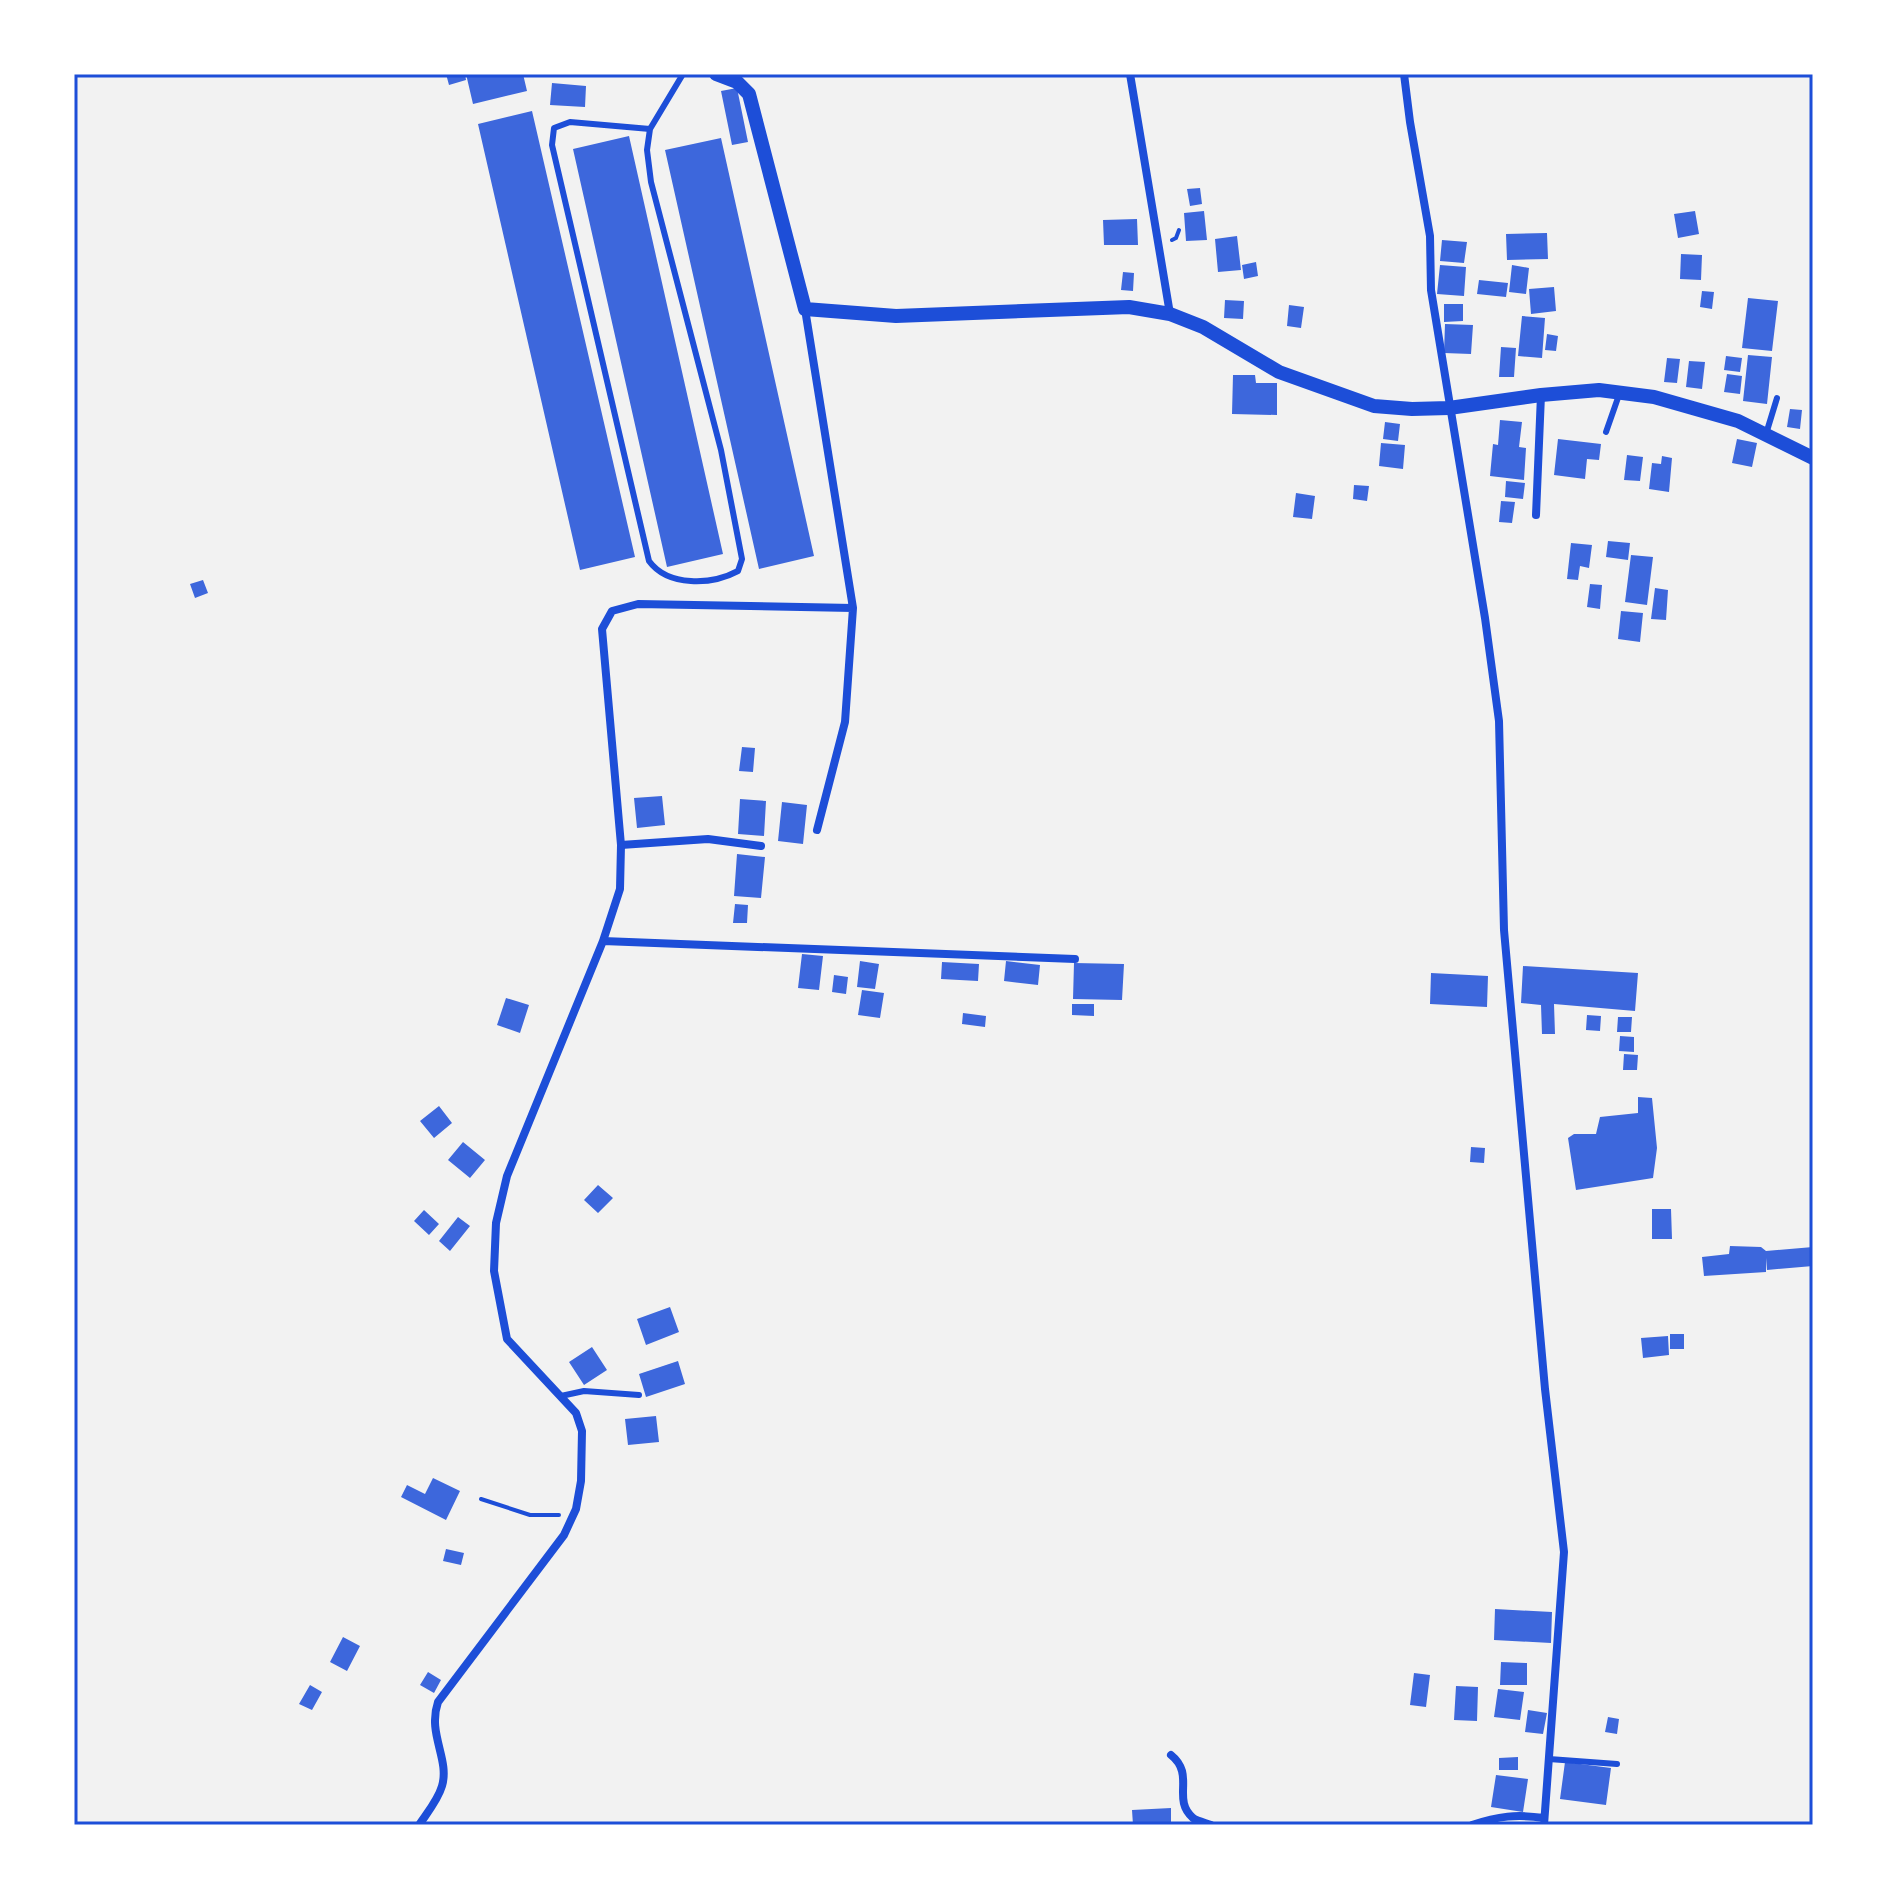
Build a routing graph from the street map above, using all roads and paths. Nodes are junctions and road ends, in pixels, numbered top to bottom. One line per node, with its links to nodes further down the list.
1 (683, 74): 5 (lane)
2 (716, 74): 6 (street)
3 (1130, 74): 7 (street)
4 (1404, 74): 11 (street)
5 (650, 129): 5 (lane)
6 (805, 309): 7 (street); 16 (street)
7 (1170, 314): 11 (street)
8 (1620, 392): 9 (street); 12 (lane); 13 (street)
9 (1541, 395): 11 (street); 15 (street)
10 (1777, 398): 13 (lane)
11 (1449, 408): 27 (street)
12 (1606, 432)
13 (1766, 434): 14 (street)
14 (1813, 458)
15 (1536, 515)
16 (853, 608): 17 (street); 18 (street)
17 (817, 830)
18 (621, 845): 19 (street); 20 (street)
19 (761, 846)
20 (603, 941): 21 (street); 23 (street)
21 (1075, 959)
22 (639, 1395): 23 (lane)
23 (561, 1396): 25 (street)
24 (481, 1499): 25 (path)
25 (576, 1509): 30 (street)
26 (1171, 1755): 31 (street)
27 (1549, 1759): 28 (lane); 29 (street)
28 (1617, 1764)
29 (1544, 1822): 32 (street)
30 (419, 1825)
31 (1211, 1825)
32 (1472, 1825)

